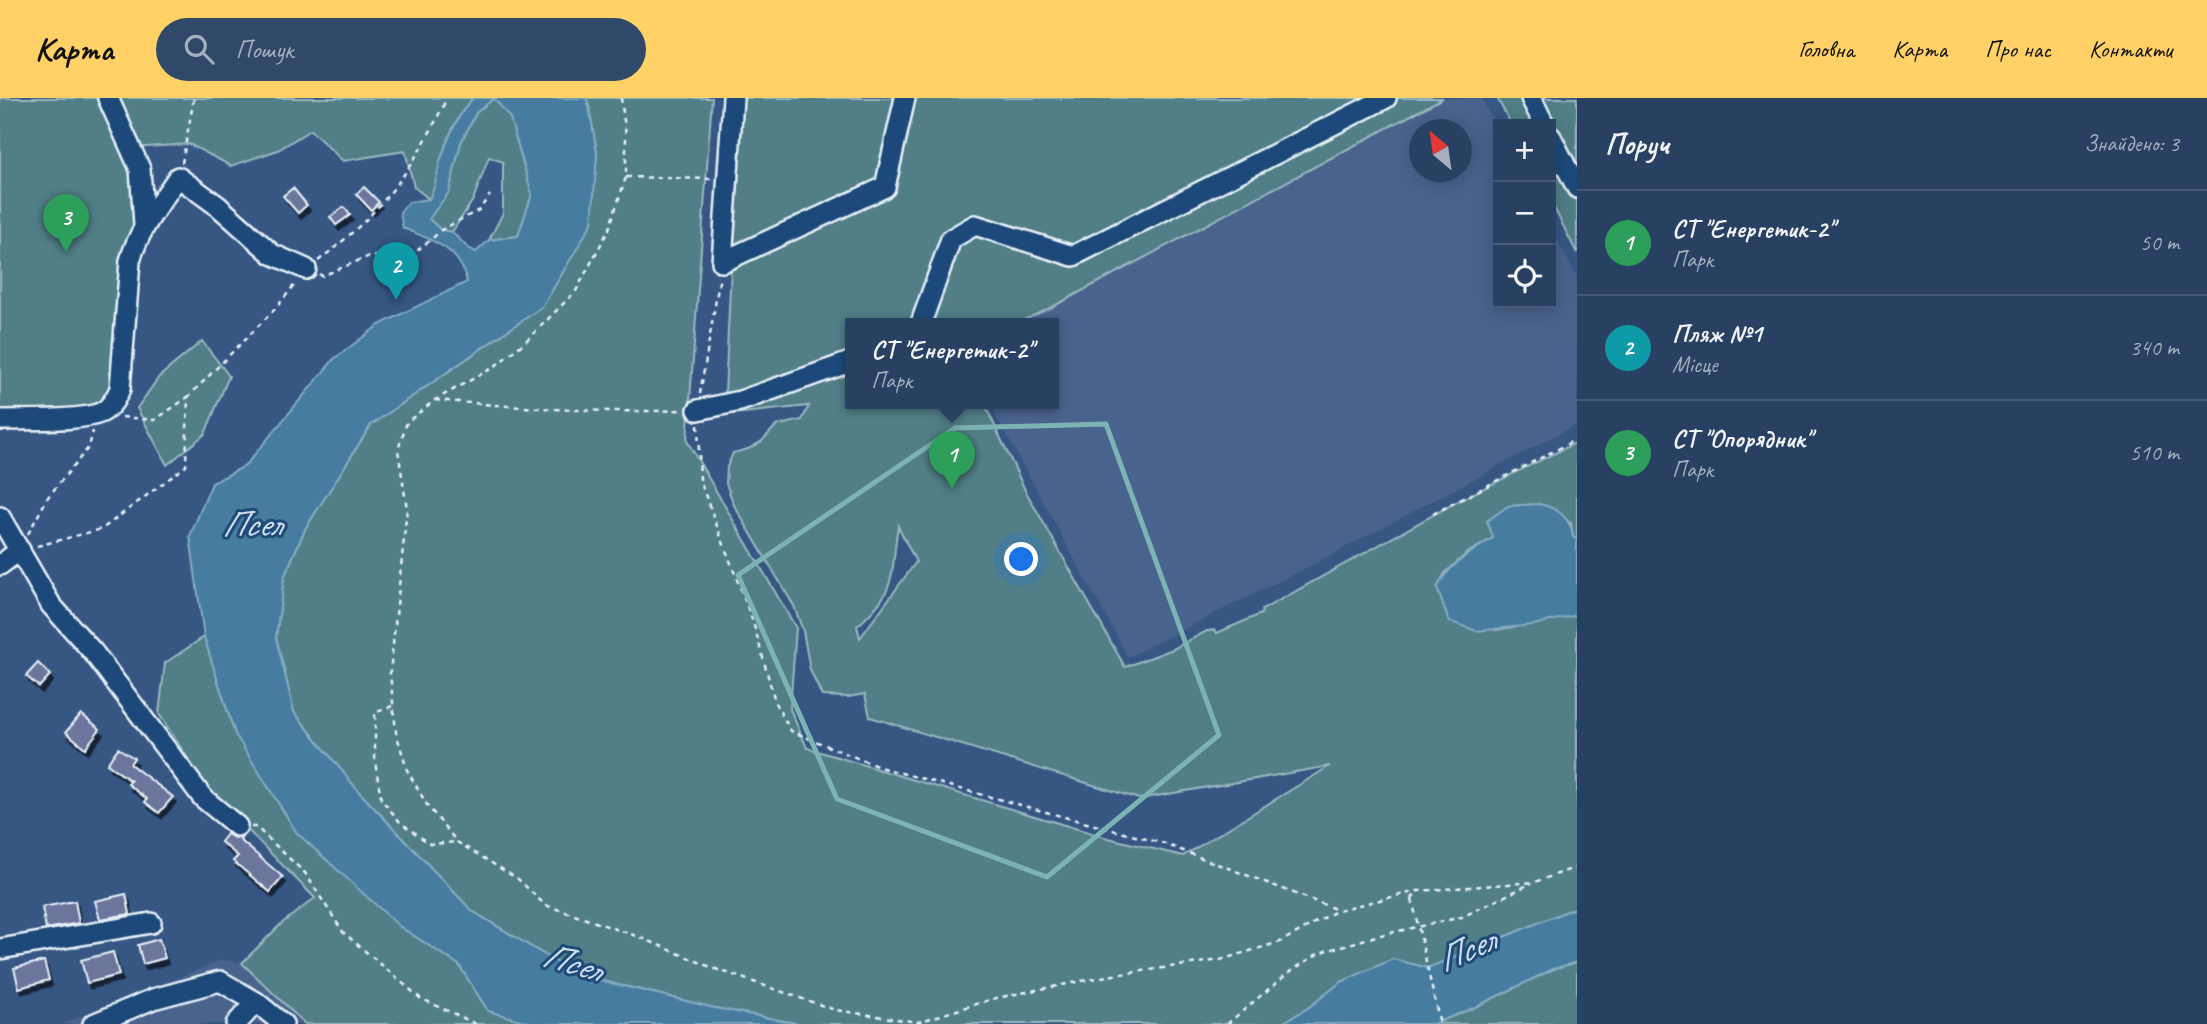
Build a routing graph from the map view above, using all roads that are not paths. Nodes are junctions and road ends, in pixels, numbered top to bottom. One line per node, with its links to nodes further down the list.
1 (108, 98): 9 (street)
2 (733, 98): 3 (street)
3 (905, 98)
4 (1386, 98): 11 (street)
5 (1531, 98): 6 (street)
6 (1542, 119)
7 (1556, 147): 8 (street)
8 (1577, 188)
9 (144, 224): 10 (street); 14 (street)
10 (306, 269)
11 (923, 318)
12 (845, 364): 13 (street)
13 (698, 410)
14 (0, 420)
15 (0, 517): 16 (street)
16 (20, 550): 17 (street); 18 (street)
17 (0, 565)
18 (237, 826)
19 (151, 923): 20 (street)
20 (0, 949)
21 (256, 1002): 22 (street); 23 (street); 24 (street)
22 (105, 1022)
23 (236, 1024)
24 (283, 1024)

